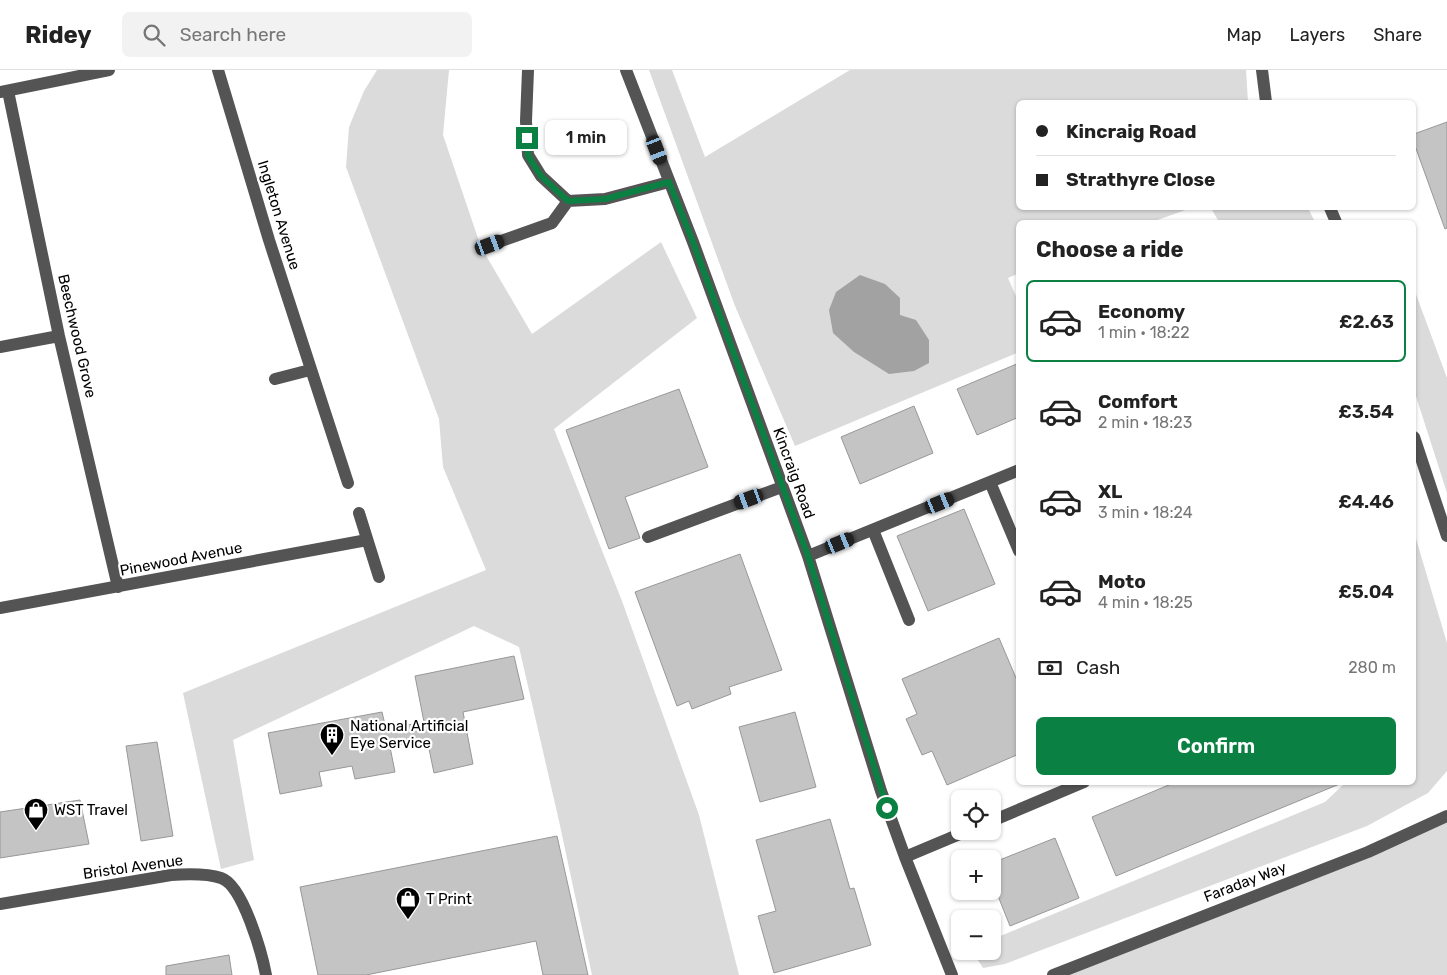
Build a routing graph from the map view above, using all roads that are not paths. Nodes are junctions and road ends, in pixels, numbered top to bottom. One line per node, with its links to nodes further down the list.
1 (108, 70): 6 (street)
2 (218, 70): 13 (street, Ingleton Avenue)
3 (528, 70): 9 (street)
4 (626, 70): 8 (street, Kincraig Road)
5 (1262, 70): 7 (street)
6 (4, 92): 11 (street, Beechwood Grove)
7 (1266, 100)
8 (669, 182): 9 (street); 19 (street, Kincraig Road)
9 (568, 201): 10 (street)
10 (490, 245)
11 (59, 336): 12 (street); 28 (street, Beechwood Grove)
12 (0, 347)
13 (310, 370): 14 (street); 18 (street, Ingleton Avenue)
14 (275, 379)
15 (1416, 443): 22 (street)
16 (1016, 471): 17 (street)
17 (990, 482): 21 (street); 25 (street)
18 (348, 483)
19 (782, 487): 23 (street); 26 (street, Kincraig Road)
20 (359, 513): 24 (street)
21 (872, 530): 26 (street); 30 (street)
22 (1447, 536)
23 (648, 537)
24 (367, 540): 27 (street); 28 (street, Pinewood Avenue)
25 (1016, 544)
26 (808, 556): 35 (street, Kincraig Road)
27 (378, 577)
28 (118, 587): 29 (street, Pinewood Avenue)
29 (0, 608)
30 (909, 620)
31 (1077, 785): 32 (street)
32 (1001, 816)
33 (1447, 816): 39 (street, Faraday Way)
34 (951, 838): 35 (street)
35 (905, 857): 38 (street, Kincraig Road)
36 (0, 904): 37 (street, Bristol Avenue)
37 (266, 975)
38 (952, 975)
39 (1053, 975)

